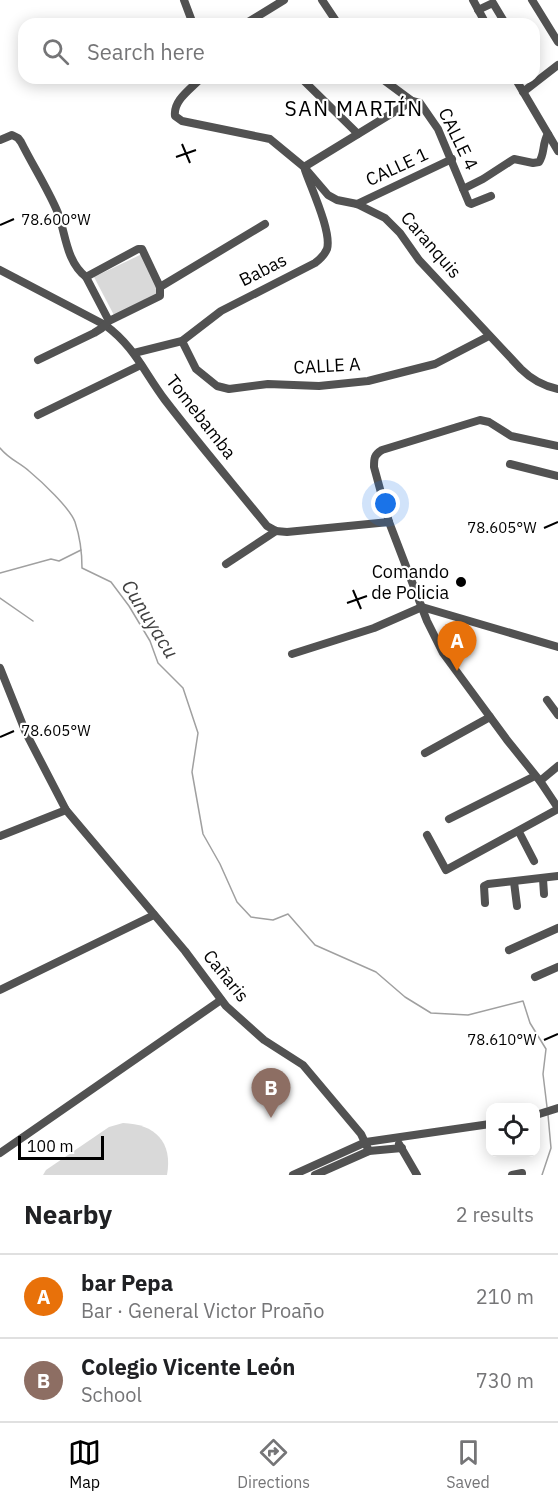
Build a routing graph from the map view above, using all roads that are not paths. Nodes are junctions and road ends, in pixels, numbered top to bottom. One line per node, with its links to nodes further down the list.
1 (184, 0): 7 (street)
2 (284, 0): 8 (street)
3 (322, 0): 9 (street)
4 (473, 0): 6 (street)
5 (532, 0): 12 (street)
6 (478, 10): 10 (street); 11 (street)
7 (191, 18)
8 (255, 18)
9 (334, 18)
10 (483, 18)
11 (502, 18)
12 (558, 42)
13 (558, 65): 14 (street)
14 (540, 79)
15 (195, 84): 27 (street, Caranquis)
16 (307, 84): 22 (street)
17 (389, 84): 21 (street, CALLE 4)
18 (518, 84): 20 (street)
19 (533, 84): 20 (street)
20 (523, 92): 23 (street)
21 (412, 101): 22 (street); 26 (street, CALLE 4)
22 (358, 134): 27 (street)
23 (548, 135): 25 (street); 28 (street)
24 (0, 140): 33 (street)
25 (558, 151)
26 (452, 159): 28 (street, CALLE 4); 30 (street, CALLE 1)
27 (304, 167): 30 (street, Caranquis); 37 (street, Babas)
28 (463, 189): 29 (street, CALLE 4)
29 (491, 196)
30 (357, 204): 36 (street, Caranquis)
31 (265, 224): 34 (street)
32 (0, 270): 35 (street, Tomebamba)
33 (86, 277): 34 (street); 35 (street)
34 (160, 287): 35 (street)
35 (107, 323): 38 (street, Tomebamba); 39 (street)
36 (489, 336): 37 (street, CALLE A); 41 (street, Caranquis)
37 (182, 341): 38 (street, Babas)
38 (134, 353): 40 (street, Tomebamba)
39 (38, 360)
40 (141, 365): 42 (street); 47 (street, Tomebamba)
41 (558, 389)
42 (38, 415)
43 (558, 446): 46 (street)
44 (510, 464): 45 (street)
45 (558, 477)
46 (389, 522): 47 (street); 49 (street)
47 (276, 531): 48 (street)
48 (226, 564)
49 (422, 607): 50 (street); 51 (street); 55 (street)
50 (558, 647)
51 (292, 654)
52 (0, 668): 60 (street, Cañaris)
53 (547, 700): 54 (street)
54 (558, 715)
55 (490, 717): 56 (street); 58 (street)
56 (425, 753)
57 (558, 766): 58 (street)
58 (538, 778): 59 (street); 61 (street)
59 (558, 809): 62 (street)
60 (66, 810): 64 (street); 72 (street, Cañaris)
61 (449, 819)
62 (519, 832): 63 (street); 65 (street)
63 (427, 835)
64 (0, 836)
65 (534, 861)
66 (558, 876): 67 (street)
67 (543, 879): 68 (street); 69 (street)
68 (514, 882): 70 (street); 71 (street)
69 (544, 894)
70 (485, 903)
71 (517, 906)
72 (154, 915): 77 (street); 78 (street, Cañaris)
73 (558, 928): 74 (street)
74 (509, 950)
75 (558, 967): 76 (street)
76 (535, 977)
77 (0, 990)
78 (221, 1000): 83 (street, Cañaris); 85 (street)
79 (558, 1108): 80 (street)
80 (540, 1114)
81 (486, 1125): 82 (street)
82 (396, 1138): 83 (street); 84 (street)
83 (367, 1147): 84 (street); 87 (street); 88 (street)
84 (402, 1148): 89 (street)
85 (0, 1153)
86 (522, 1173): 90 (street)
87 (293, 1175)
88 (315, 1175)
89 (417, 1175)
90 (512, 1175)

